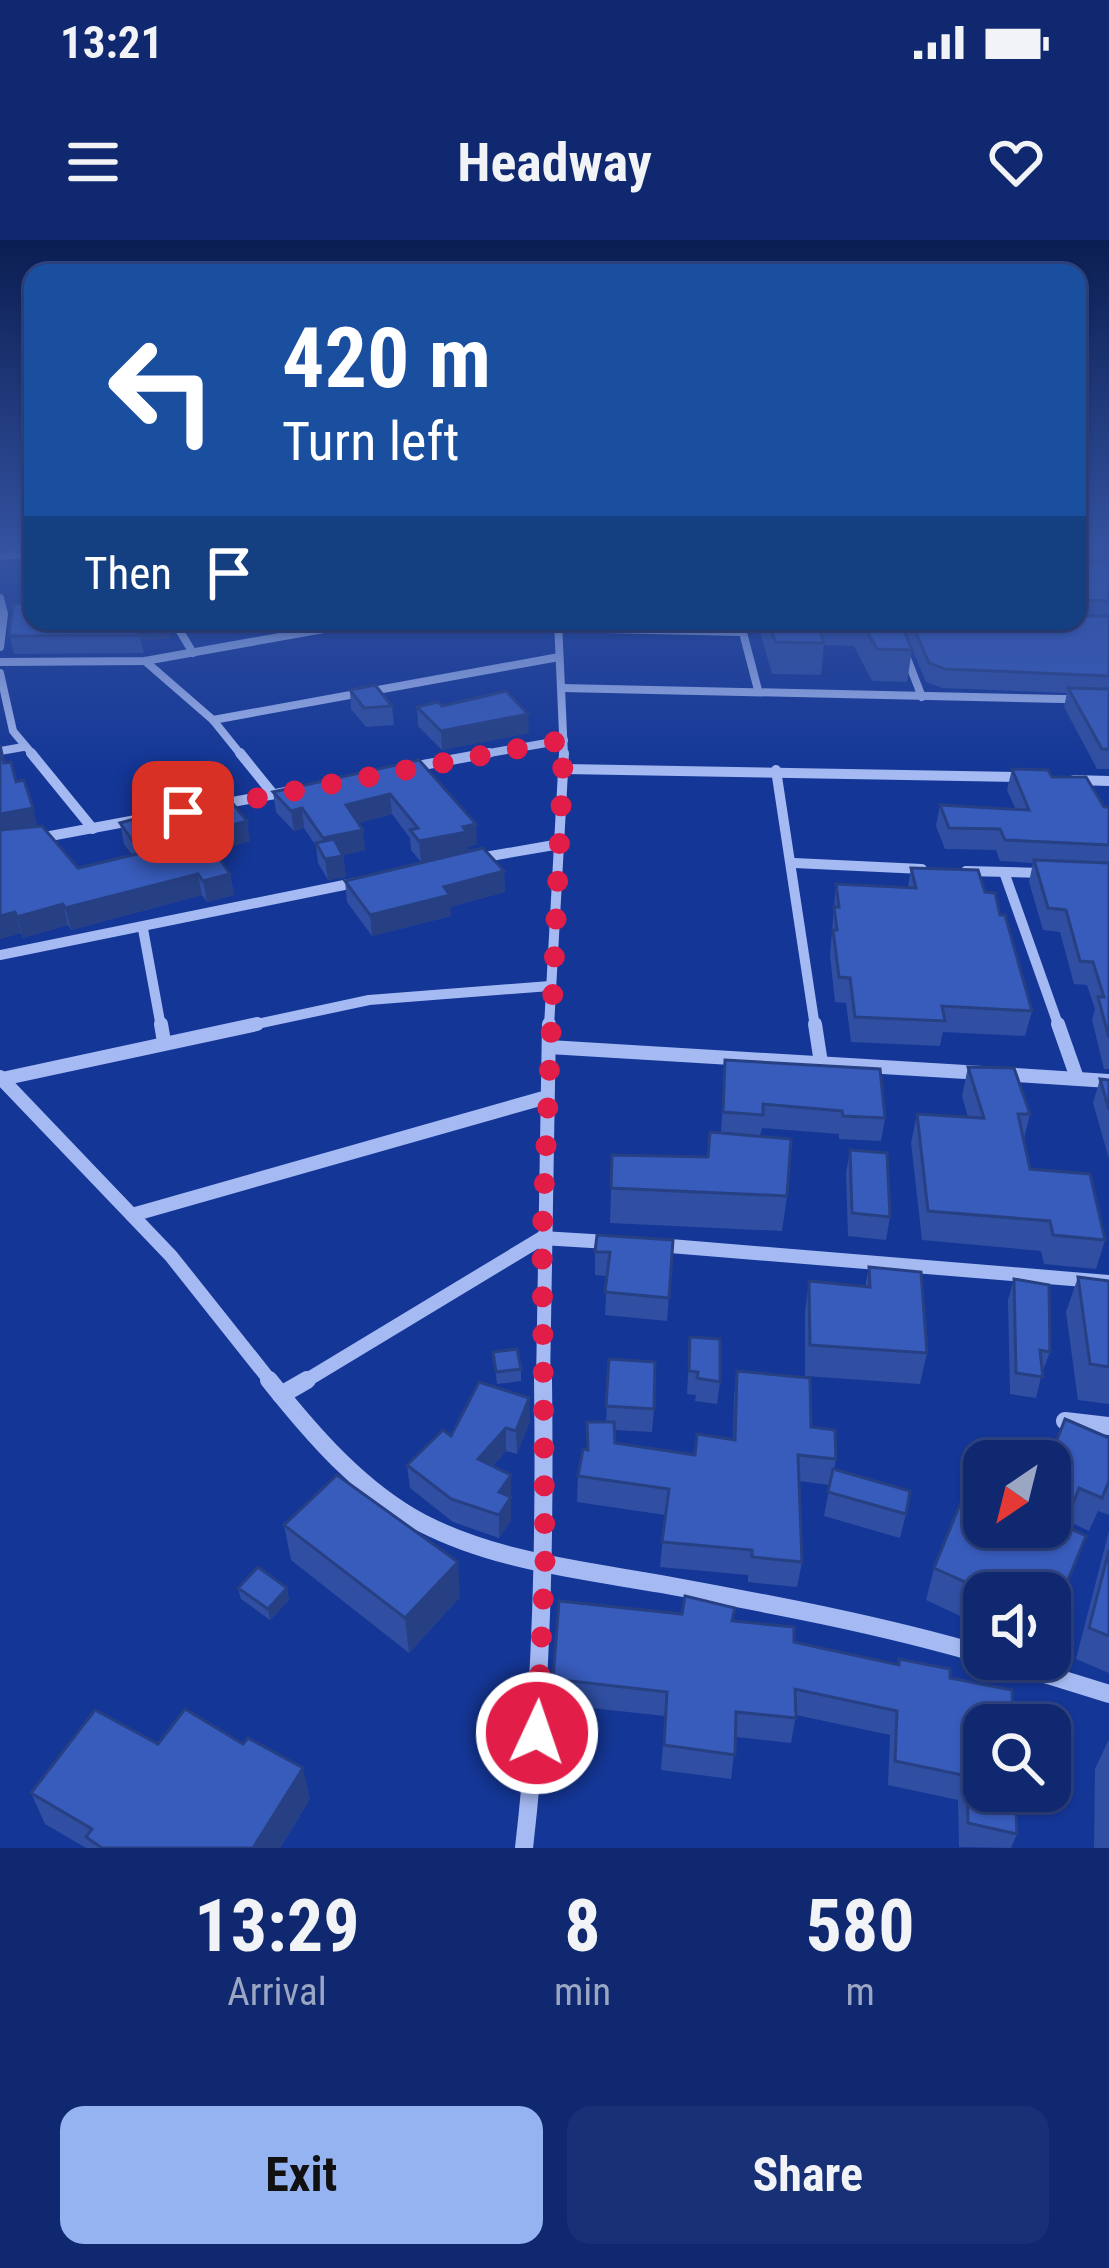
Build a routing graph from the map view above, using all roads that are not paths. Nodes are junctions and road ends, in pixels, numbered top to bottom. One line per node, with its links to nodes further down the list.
1 (179, 630): 6 (street)
2 (319, 630): 6 (street)
3 (558, 630): 7 (street)
4 (741, 630): 12 (street)
5 (901, 642): 13 (street)
6 (193, 653): 8 (street)
7 (559, 657): 11 (street); 15 (street)
8 (145, 661): 9 (street); 15 (street)
9 (0, 662)
10 (0, 673): 17 (street)
11 (563, 688): 12 (street); 16 (street)
12 (758, 690): 13 (street)
13 (922, 697): 14 (street)
14 (1109, 700)
15 (213, 720): 26 (street)
16 (564, 740): 19 (street); 21 (street)
17 (23, 747): 18 (street); 27 (street)
18 (0, 751)
19 (565, 769): 20 (street); 29 (street)
20 (776, 770): 22 (street); 31 (street)
21 (392, 771)
22 (1043, 778)
23 (1065, 779): 24 (street)
24 (1109, 782)
25 (291, 791): 26 (street)
26 (273, 794): 27 (street)
27 (93, 829): 28 (street)
28 (23, 841)
29 (560, 844): 30 (street); 39 (street)
30 (467, 860)
31 (794, 863): 32 (street); 42 (street)
32 (934, 869)
33 (957, 870): 34 (street)
34 (1004, 872): 35 (street); 44 (street)
35 (1067, 874)
36 (379, 878): 37 (street)
37 (143, 929): 38 (street); 40 (street)
38 (0, 955)
39 (550, 986): 40 (street); 41 (street)
40 (164, 1042): 43 (street)
41 (549, 1047): 42 (street); 46 (street)
42 (820, 1063): 44 (street)
43 (1, 1078): 47 (street)
44 (1077, 1078): 45 (street)
45 (1109, 1081)
46 (547, 1097): 47 (street); 48 (street)
47 (132, 1215): 50 (street)
48 (542, 1238): 49 (street); 50 (street); 53 (street)
49 (1109, 1282)
50 (281, 1395): 53 (street)
51 (1065, 1420): 52 (street)
52 (1109, 1426)
53 (545, 1562): 54 (street); 57 (street)
54 (963, 1650)
55 (1064, 1680): 56 (street)
56 (1109, 1694)
57 (524, 1846)

